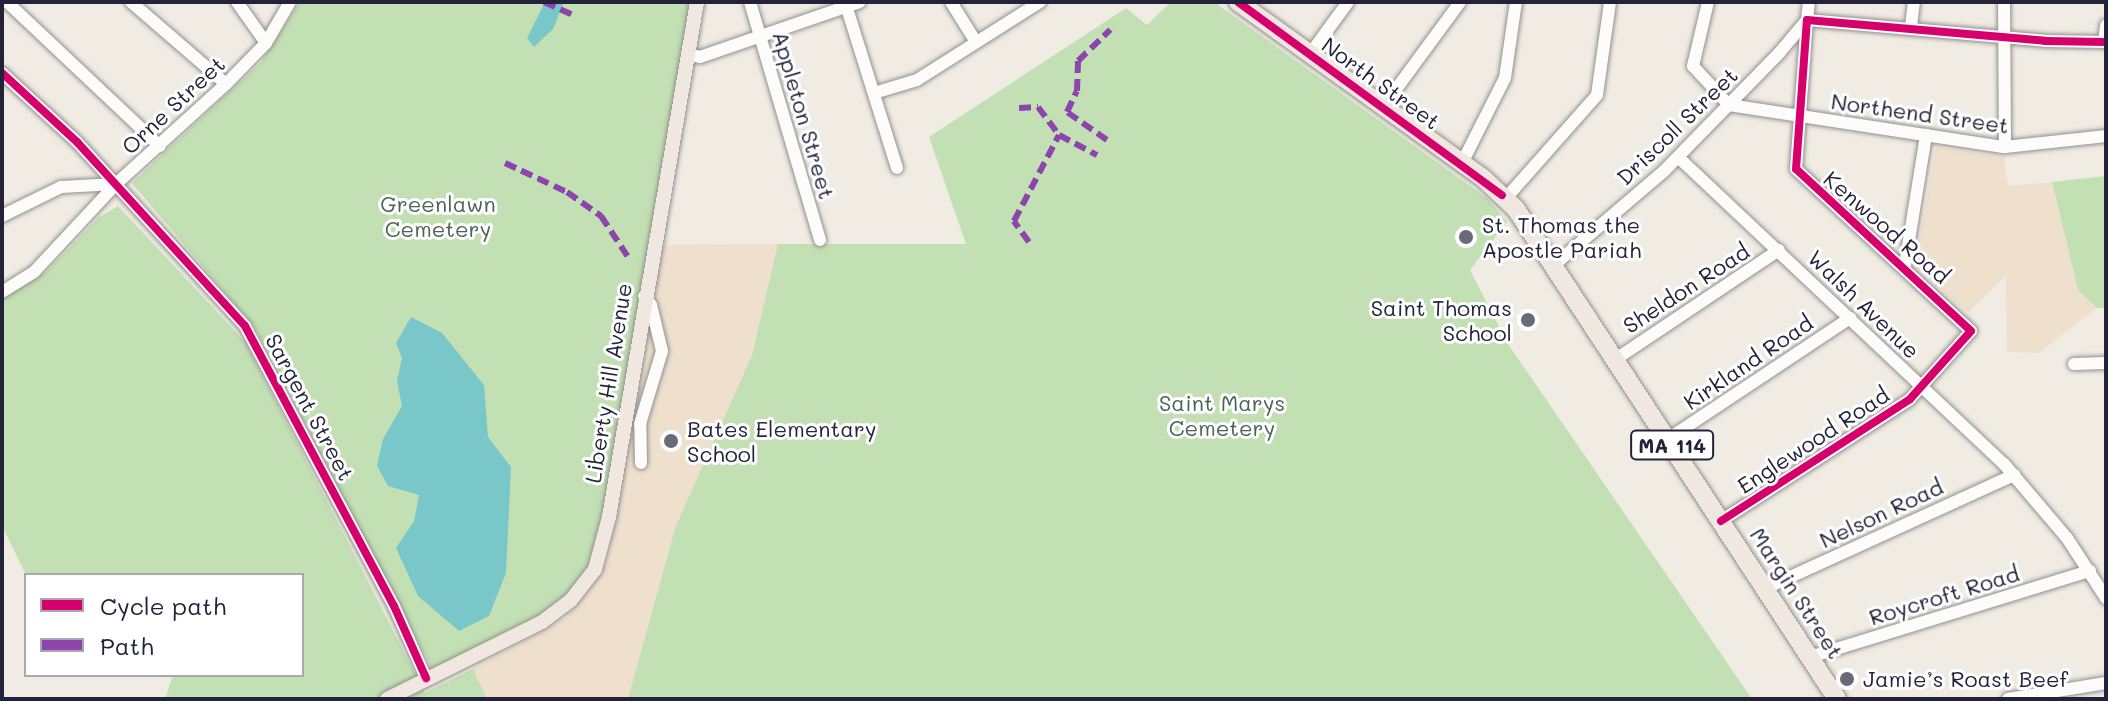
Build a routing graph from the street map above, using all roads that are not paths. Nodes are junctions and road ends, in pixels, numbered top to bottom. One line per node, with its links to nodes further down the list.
1 (7, 2): 37 (street)
2 (131, 2): 30 (street)
3 (237, 2): 26 (street)
4 (290, 2): 26 (street, Orne Street)
5 (697, 2): 27 (main road, Liberty Hill Avenue)
6 (750, 2): 23 (street, Appleton Street)
7 (951, 2): 24 (street)
8 (1040, 2): 24 (street)
9 (1238, 2): 28 (highway, North Street / MA 114)
10 (1348, 2): 28 (street)
11 (1460, 2): 33 (street)
12 (1516, 2): 40 (street)
13 (1610, 2): 43 (street)
14 (1708, 2): 32 (street)
15 (1809, 2): 19 (street)
16 (1914, 2): 21 (street)
17 (2004, 2): 22 (street)
18 (850, 3): 23 (street); 31 (street)
19 (1807, 20): 21 (street); 32 (street, Driscoll Street); 34 (street, Kenwood Road)
20 (2106, 25): 25 (street)
21 (1911, 26): 22 (street)
22 (2002, 37): 25 (street); 38 (street)
23 (761, 38): 27 (street); 45 (street, Appleton Street)
24 (976, 42): 31 (street)
25 (2105, 42)
26 (266, 43): 30 (street, Orne Street)
27 (687, 54): 50 (main road, Liberty Hill Avenue)
28 (1310, 54): 33 (highway, North Street / MA 114)
29 (2, 73): 42 (street, Sargent Street)
30 (226, 84): 37 (street, Orne Street)
31 (874, 93): 41 (street)
32 (1729, 105): 34 (street, Northend Street); 39 (street, Driscoll Street)
33 (1383, 107): 40 (highway, North Street / MA 114)
34 (1798, 116): 35 (street, Northend Street); 48 (street, Kenwood Road)
35 (1926, 135): 38 (street, Northend Street); 48 (street)
36 (2106, 136): 38 (street, Northend Street)
37 (160, 146): 42 (street, Orne Street)
38 (2005, 147)
39 (1678, 157): 46 (street, Walsh Avenue); 47 (street, Driscoll Street)
40 (1462, 163): 43 (highway, North Street / MA 114)
41 (897, 168)
42 (116, 184): 44 (street); 49 (street, Orne Street); 64 (street, Sargent Street)
43 (1504, 197): 47 (highway, Margin Street / MA 114)
44 (2, 216)
45 (820, 240)
46 (1779, 250): 51 (street, Walsh Avenue); 52 (street, Sheldon Road)
47 (1554, 265): 52 (highway, Margin Street / MA 114)
48 (1905, 265): 55 (street, Kenwood Road)
49 (2, 292)
50 (644, 296): 57 (street); 64 (main road, Liberty Hill Avenue)
51 (1850, 318): 55 (street, Walsh Avenue); 56 (street, Kirkland Road)
52 (1616, 359): 56 (highway, Margin Street / MA 114)
53 (2106, 363): 54 (street)
54 (2074, 364)
55 (1923, 389): 58 (street, Walsh Avenue); 59 (street, Englewood Road)
56 (1668, 439): 59 (highway, Margin Street / MA 114)
57 (641, 463)
58 (2014, 475): 60 (street, Walsh Avenue); 61 (street, Nelson Road)
59 (1721, 521): 61 (highway, Margin Street / MA 114)
60 (2090, 571): 62 (street, Walsh Avenue); 63 (street, Roycroft Road)
61 (1766, 588): 63 (highway, Margin Street / MA 114)
62 (2106, 598)
63 (1810, 657): 67 (highway, Margin Street / MA 114)
64 (426, 678): 66 (main road, Liberty Hill Avenue)
65 (2106, 683): 68 (street)
66 (387, 699)
67 (1837, 699)
68 (2008, 699)

